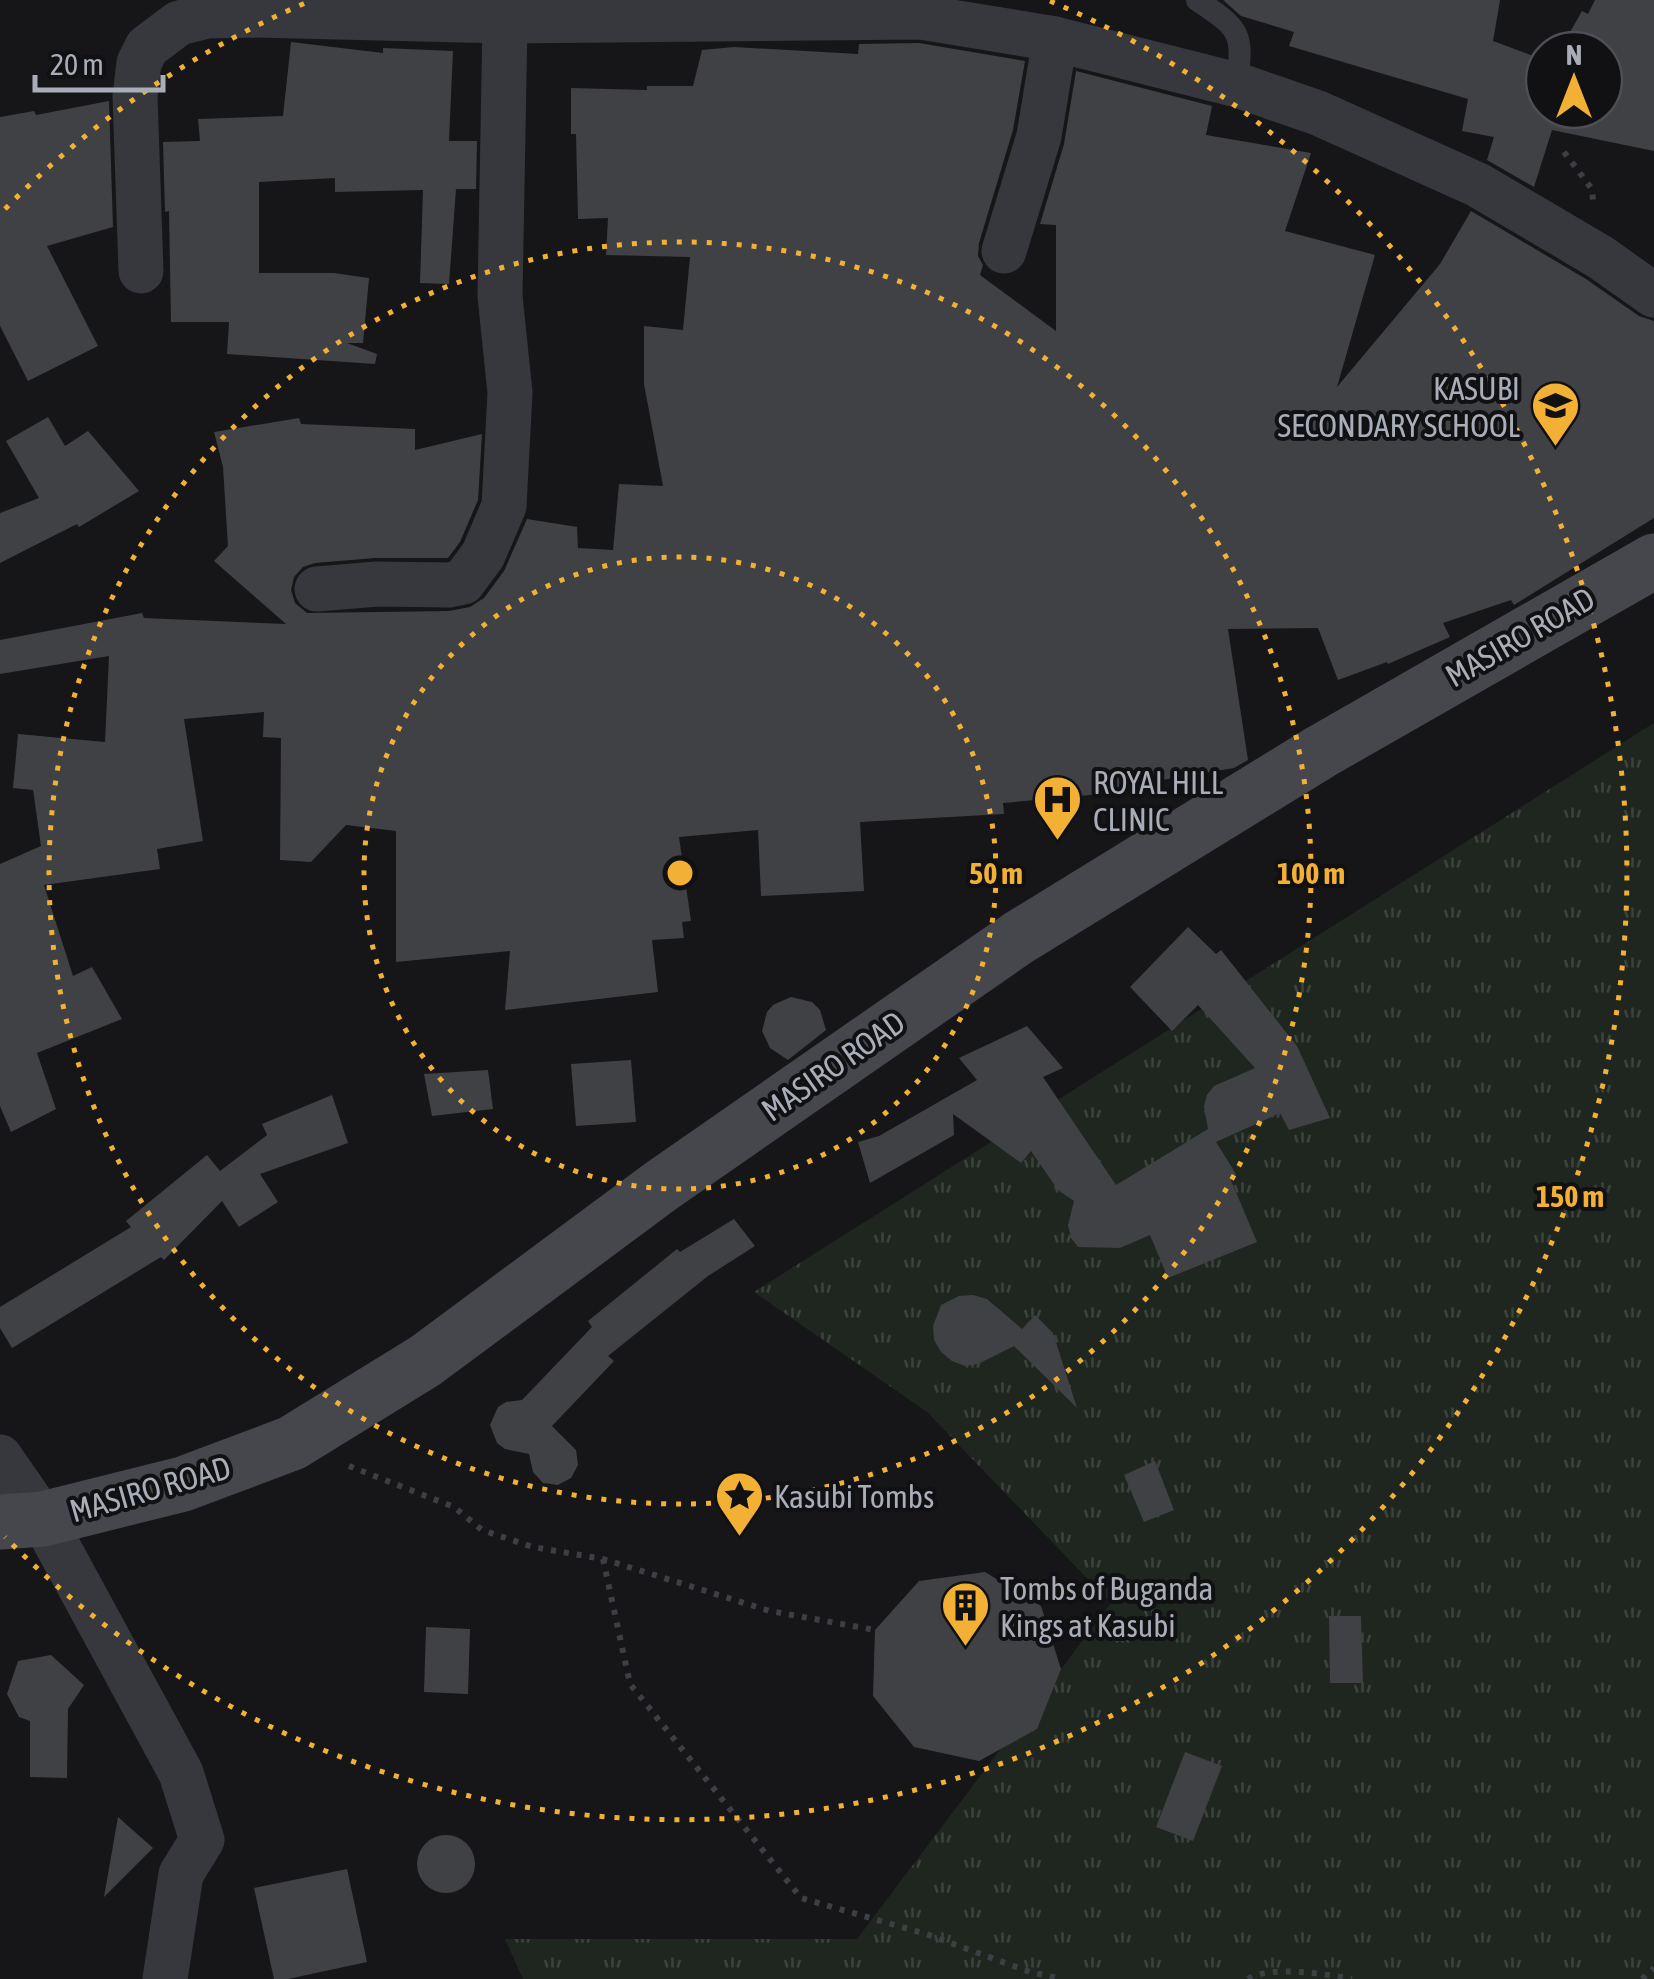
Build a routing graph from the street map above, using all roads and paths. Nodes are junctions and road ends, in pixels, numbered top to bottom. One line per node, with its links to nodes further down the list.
1 (1198, 0): 4 (lane)
2 (504, 20): 3 (street); 6 (street); 9 (street)
3 (1055, 39): 4 (street); 5 (street)
4 (1237, 86): 7 (street)
5 (1004, 251)
6 (141, 271)
7 (1654, 294)
8 (1654, 561): 10 (main road, MASIRO ROAD)
9 (317, 590)
10 (292, 1443): 12 (main road, MASIRO ROAD); 13 (path)
11 (0, 1457): 12 (street)
12 (22, 1520): 16 (street)
13 (603, 1559): 14 (path); 17 (path)
14 (875, 1630)
15 (1654, 1968): 20 (path)
16 (166, 1979)
17 (1062, 1979)
18 (1248, 1979): 19 (path)
19 (1352, 1979)
20 (1642, 1979)

